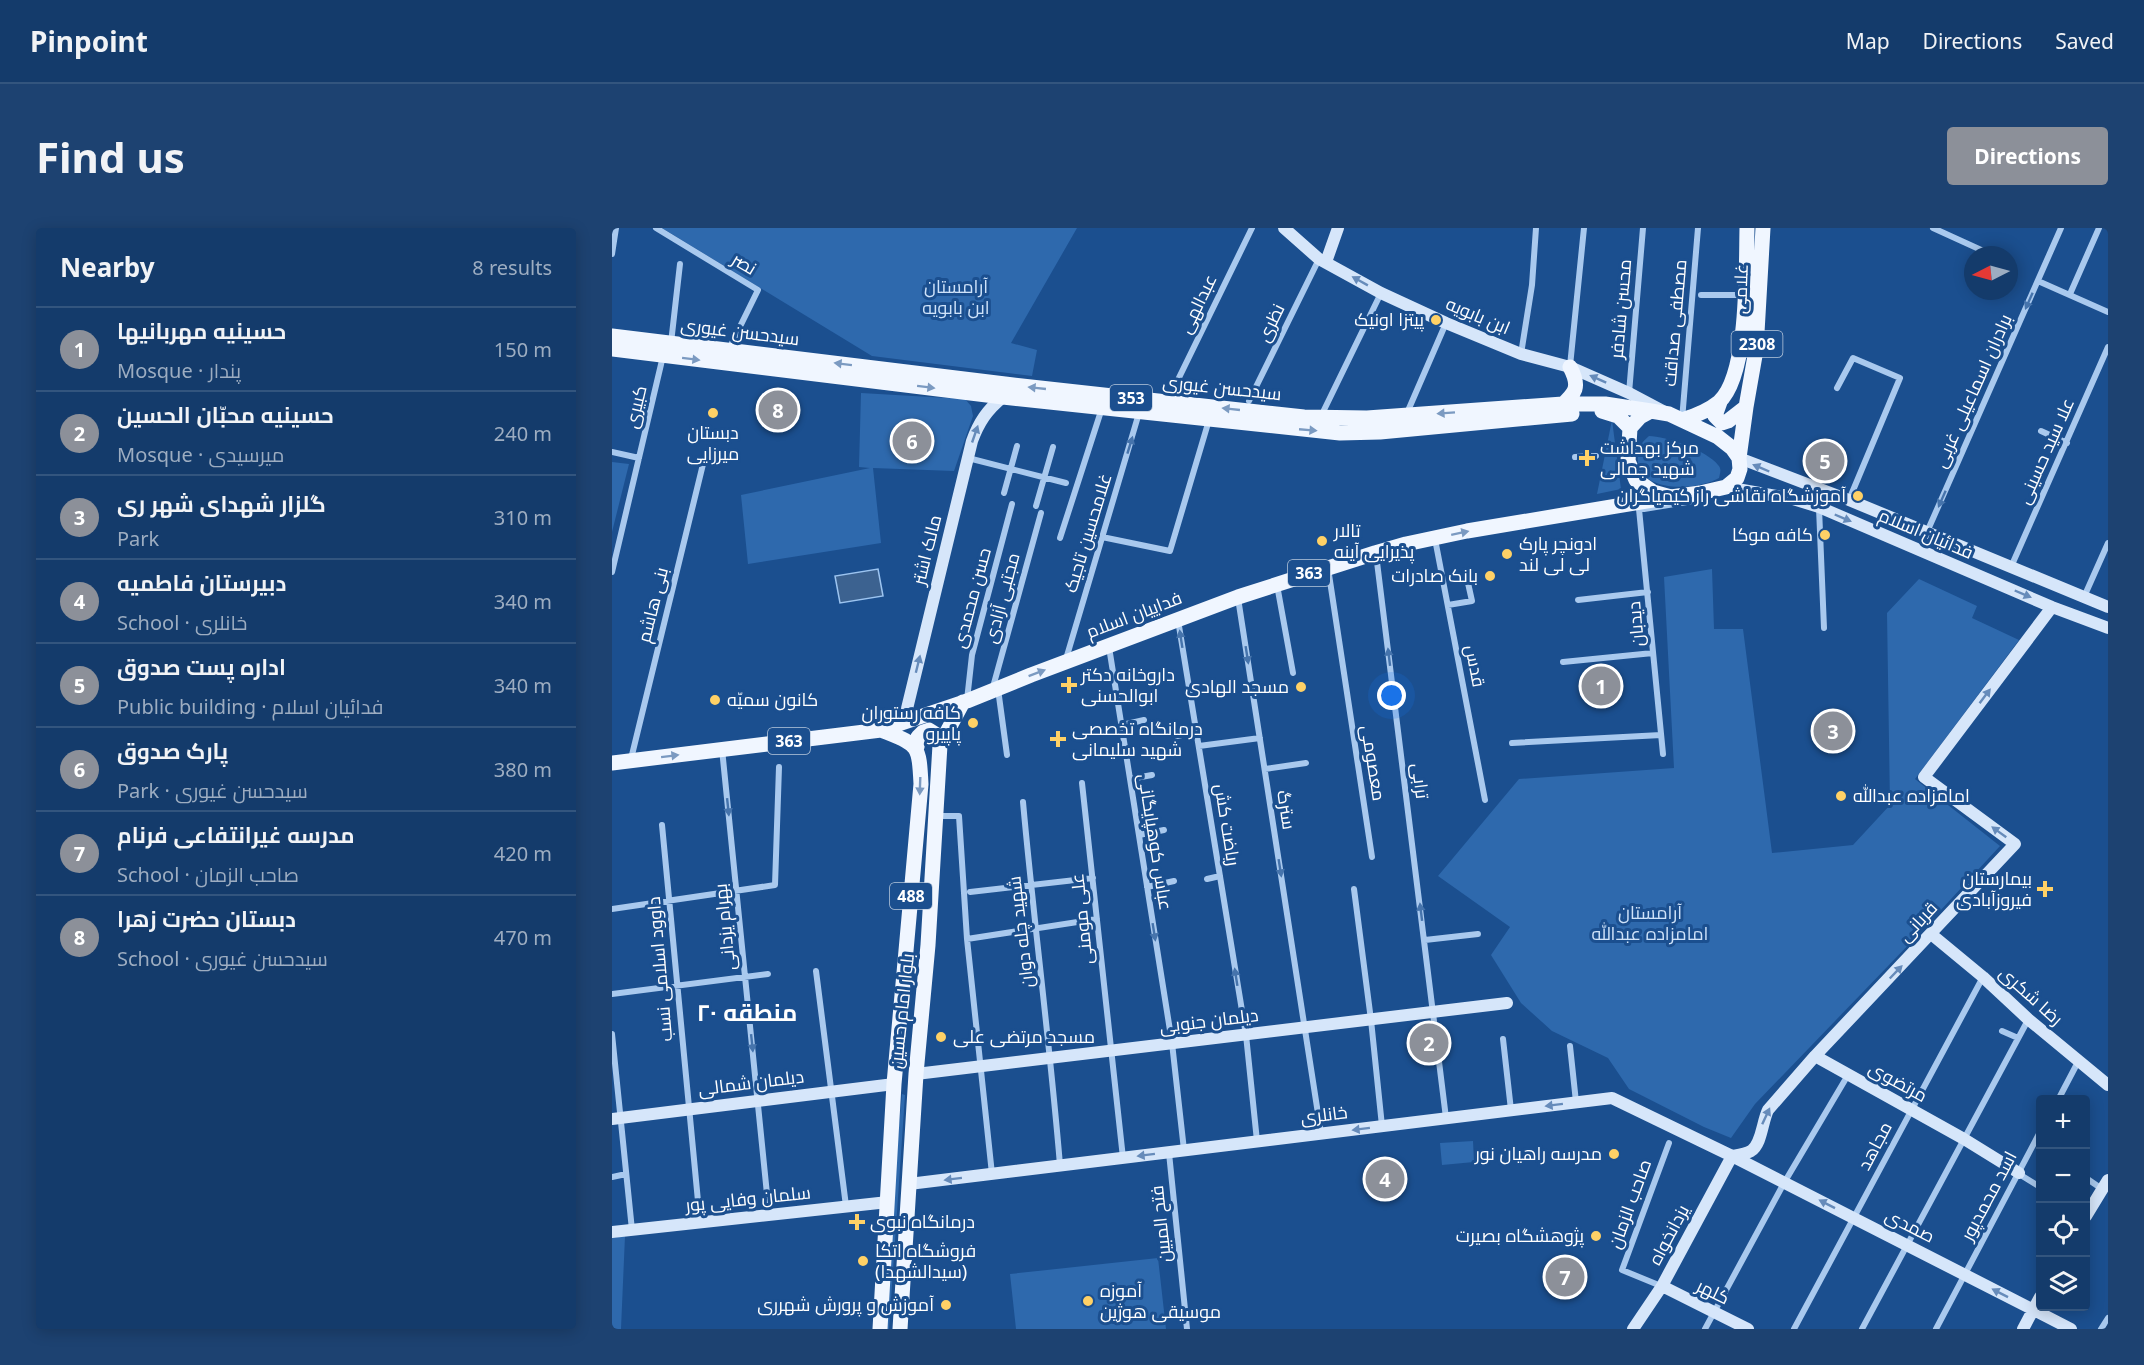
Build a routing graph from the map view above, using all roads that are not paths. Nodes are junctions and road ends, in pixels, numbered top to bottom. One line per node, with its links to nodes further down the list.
1 (616, 228): 16 (street)
2 (656, 228): 30 (street, نصر)
3 (1252, 228): 34 (street, عبدالهی)
4 (1284, 228): 17 (street, ابن بابویه)
5 (1338, 228): 17 (street)
6 (1536, 228): 31 (street)
7 (1584, 228): 32 (street)
8 (1642, 228): 35 (street, محسن شادفر)
9 (1698, 228): 47 (street, مصطفی صداقت)
10 (1746, 228): 23 (main road, غلامی / 2308)
11 (1762, 228): 40 (main road, غلامی / 2308)
12 (1933, 228): 15 (street)
13 (2061, 228): 19 (street, برادران اسماعیلی غربی)
14 (2099, 228): 21 (street)
15 (1972, 246)
16 (612, 254)
17 (1322, 261): 20 (street, ابن بابویه, one-way to 17); 37 (street, نظری)
18 (680, 264): 29 (street)
19 (2038, 281): 21 (street); 75 (street, برادران اسماعیلی غربی, one-way to 75)
20 (1381, 293): 25 (street, ابن بابویه); 42 (street)
21 (2070, 294): 24 (street)
22 (1701, 295): 23 (street)
23 (1744, 295): 38 (main road, غلامی / 2308)
24 (2108, 312)
25 (1446, 323): 31 (street, ابن بابویه); 45 (street)
26 (612, 336): 29 (main road, سیدحسن غیوری / 353)
27 (2108, 347): 51 (street, علا سید حسینی)
28 (612, 349): 29 (main road, سیدحسن غیوری / 353)
29 (668, 349): 30 (main road, سیدحسن غیوری / 353); 36 (main road, سیدحسن غیوری / 353, one-way to 36); 58 (street, کبیری)
30 (728, 350): 45 (main road, سیدحسن غیوری / 353, one-way to 30)
31 (1521, 354): 32 (street, ابن بابویه)
32 (1570, 367): 35 (street, ابن بابویه, one-way to 32); 39 (main road)
33 (1837, 388): 68 (street)
34 (1172, 392)
35 (1629, 393): 47 (street, ابن بابویه)
36 (1003, 397): 41 (main road, سیدحسن غیوری / 353); 59 (street, مالک اشتر, one-way to 36)
37 (1250, 401)
38 (1720, 402): 40 (main road); 47 (main road)
39 (1563, 404): 43 (main road, سیدحسن غیوری / 353); 45 (main road, سیدحسن غیوری / 353, one-way to 45); 46 (main road)
40 (1746, 407): 60 (main road, غلامی / 2308)
41 (1102, 408): 44 (main road, سیدحسن غیوری / 353); 77 (street)
42 (1324, 410)
43 (1651, 411): 47 (main road); 49 (main road)
44 (1140, 412): 48 (main road, سیدحسن غیوری / 353); 76 (street, غلامحسین تاجیک, one-way to 44)
45 (1406, 416)
46 (1551, 416): 48 (main road, سیدحسن غیوری / 353, one-way to 46); 49 (main road, سیدحسن غیوری / 353)
47 (1676, 417): 60 (main road)
48 (1209, 420): 76 (street)
49 (1630, 428): 67 (main road)
50 (2041, 431): 51 (street)
51 (2067, 443): 82 (street, علا سید حسینی)
52 (1017, 446): 61 (street)
53 (1053, 447): 62 (street)
54 (612, 452): 58 (street)
55 (705, 456): 118 (street, بنی هاشم)
56 (1596, 456): 57 (street)
57 (1575, 457)
58 (639, 458): 83 (street, کبیری)
59 (968, 458): 61 (street); 104 (street, مالک اشتر, one-way to 59)
60 (1739, 458): 64 (main road); 68 (street, فدائیان اسلام, one-way to 60)
61 (1011, 469): 62 (street); 66 (street)
62 (1044, 478): 63 (street); 70 (street)
63 (1066, 483)
64 (1726, 487): 65 (main road); 72 (street, فدائیان اسلام)
65 (1708, 491): 67 (main road); 73 (street)
66 (1004, 494)
67 (1671, 497): 71 (main road, فداییان اسلام / 363)
68 (1849, 500): 75 (street, فدائیان اسلام)
69 (1012, 504): 102 (street, حسن محمدی)
70 (1036, 506)
71 (1621, 506): 73 (street); 78 (main road, فداییان اسلام / 363, one-way to 71)
72 (1819, 507): 91 (street, فدائیان اسلام, one-way to 91); 94 (street)
73 (1640, 509): 86 (street, دیدبان)
74 (1041, 513): 101 (street, مجتبی آزادی)
75 (1927, 533): 82 (street, فدائیان اسلام)
76 (1102, 537): 98 (street, غلامحسین تاجیک)
77 (1060, 538)
78 (1435, 538): 80 (main road, فداییان اسلام / 363); 90 (street, قدس)
79 (2108, 543): 88 (street)
80 (1376, 553): 81 (main road, فداییان اسلام / 363); 149 (street, ترابی, one-way to 80)
81 (1328, 567): 85 (main road, فداییان اسلام / 363); 132 (street, معصومی)
82 (2011, 568): 88 (street, فدائیان اسلام)
83 (612, 570)
84 (1468, 583): 90 (street)
85 (1276, 584): 87 (main road, فداییان اسلام / 363); 100 (street)
86 (1648, 592): 89 (street); 97 (street, دیدبان)
87 (1238, 597): 93 (main road, فداییان اسلام / 363); 110 (street, سترگ, one-way to 110)
88 (2084, 598): 92 (street, فدائیان اسلام)
89 (1578, 600)
90 (1448, 606): 126 (street, قدس)
91 (2052, 607): 95 (street, فدائیان اسلام); 147 (street, قربانی, one-way to 91)
92 (2108, 607)
93 (1178, 620): 96 (main road, فداییان اسلام / 363); 107 (street, ریاضت کش, one-way to 93)
94 (1824, 628)
95 (2108, 628)
96 (1109, 646): 98 (main road, فداییان اسلام / 363); 105 (street, عباس کوهپایگانی)
97 (1653, 653): 99 (street); 108 (street, دیدبان)
98 (1065, 662): 101 (main road, فداییان اسلام / 363, one-way to 98)
99 (1563, 662)
100 (1293, 673)
101 (995, 689): 102 (main road, فداییان اسلام / 363); 117 (street)
102 (965, 701): 104 (main road, فداییان اسلام / 363); 112 (main road, بلوار امام حسین / 488)
103 (1144, 720): 105 (street)
104 (904, 721): 106 (main road, فداییان اسلام / 363)
105 (1122, 725): 124 (street, عباس کوهپایگانی)
106 (881, 730): 114 (main road); 115 (main road, فداییان اسلام / 363)
107 (1196, 732): 109 (street); 113 (street, ریاضت کش)
108 (1661, 735): 111 (street); 116 (street, دیدبان)
109 (1177, 736)
110 (1260, 738): 113 (street); 122 (street, سترگ)
111 (1512, 743)
112 (940, 745): 114 (main road); 173 (main road, بلوار امام حسین / 488)
113 (1199, 746): 133 (street, ریاضت کش)
114 (917, 747): 175 (main road, بلوار امام حسین / 488, one-way to 175)
115 (722, 749): 118 (main road, فداییان اسلام / 363, one-way to 115); 140 (street, بهرام یزدانی, one-way to 140)
116 (1663, 754)
117 (1007, 755)
118 (631, 761): 119 (main road, فداییان اسلام / 363)
119 (612, 763)
120 (1306, 763): 122 (street)
121 (779, 767): 140 (street)
122 (1265, 769): 160 (street, سترگ, one-way to 160)
123 (1152, 775): 124 (street)
124 (1130, 779): 131 (street, عباس کوهپایگانی)
125 (1082, 783): 134 (street, علی مومنی)
126 (1485, 800)
127 (1023, 802): 137 (street, شهید چله دوان)
128 (943, 816): 148 (street)
129 (662, 825): 142 (street, داوود اسلامی نسب)
130 (1164, 830): 131 (street)
131 (1139, 835): 138 (street, عباس کوهپایگانی)
132 (1372, 857)
133 (1220, 876): 135 (street); 163 (street, ریاضت کش, one-way to 133)
134 (1093, 878): 137 (street); 144 (street, علی مومنی)
135 (1207, 879)
136 (1174, 881): 138 (street)
137 (1031, 886): 141 (street); 145 (street, شهید چله دوان)
138 (1147, 886): 166 (street, عباس کوهپایگانی, one-way to 166)
139 (1354, 889): 159 (street)
140 (736, 890): 142 (street); 152 (street, بهرام یزدانی)
141 (970, 891)
142 (669, 900): 143 (street); 154 (street, داوود اسلامی نسب)
143 (612, 909)
144 (1097, 919): 145 (street); 168 (street, علی مومنی)
145 (1036, 927): 148 (street); 170 (street, شهید چله دوان)
146 (1479, 934): 149 (street)
147 (1931, 934): 153 (street, رضا شکری); 169 (street, قربانی, one-way to 147)
148 (967, 939): 172 (street)
149 (1425, 940): 157 (street, ترابی)
150 (816, 971): 177 (street)
151 (768, 974): 152 (street)
152 (745, 977): 154 (street); 179 (street, بهرام یزدانی, one-way to 179)
153 (1983, 977): 158 (street, رضا شکری); 182 (street, مجاهد)
154 (677, 986): 155 (street); 181 (street, داوود اسلامی نسب)
155 (612, 994)
156 (1507, 1004): 157 (street, دیلمان جنوبی)
157 (1434, 1012): 159 (street, دیلمان جنوبی); 185 (street, ترابی)
158 (2028, 1019): 164 (street); 171 (street, رضا شکری)
159 (1371, 1020): 160 (street, دیلمان جنوبی); 186 (street)
160 (1306, 1027): 163 (street, دیلمان جنوبی); 187 (street, سترگ)
161 (2002, 1030): 164 (street)
162 (612, 1034): 184 (street)
163 (1246, 1035): 166 (street, دیلمان جنوبی); 190 (street, ریاضت کش)
164 (2018, 1038): 188 (street)
165 (1503, 1039): 183 (street)
166 (1172, 1043): 168 (street, دیلمان جنوبی); 192 (street, عباس کوهپایگانی)
167 (1570, 1046): 180 (street)
168 (1112, 1050): 170 (street, دیلمان جنوبی); 195 (street, علی مومنی)
169 (1815, 1056): 174 (street, مرتضوی); 194 (street, قربانی, one-way to 169)
170 (1051, 1058): 172 (street, دیلمان جنوبی); 196 (street, شهید چله دوان)
171 (2079, 1060): 176 (street, رضا شکری); 178 (street)
172 (980, 1066): 173 (street, دیلمان جنوبی); 199 (street)
173 (916, 1074): 203 (main road, بلوار امام حسین / 488)
174 (1848, 1075): 182 (street, مرتضوی); 202 (street)
175 (894, 1084): 177 (street, دیلمان شمالی); 206 (main road, بلوار امام حسین / 488)
176 (2108, 1085)
177 (831, 1092): 179 (street, دیلمان شمالی); 207 (street)
178 (2061, 1095)
179 (758, 1101): 181 (street, دیلمان شمالی); 209 (street, بهرام یزدانی)
180 (1576, 1103): 183 (street, خانلری, one-way to 183); 194 (street, خانلری)
181 (689, 1109): 184 (street, دیلمان شمالی); 211 (street, داوود اسلامی نسب)
182 (1912, 1110): 188 (street, مرتضوی); 210 (street, مجاهد)
183 (1511, 1111): 185 (street, خانلری)
184 (617, 1115): 198 (street)
185 (1446, 1119): 186 (street, خانلری)
186 (1382, 1126): 187 (street, خانلری, one-way to 187)
187 (1321, 1134): 190 (street, خانلری)
188 (1964, 1139): 197 (street, مرتضوی); 214 (street)
189 (2036, 1140): 197 (street, اسد محمدپور)
190 (1257, 1142): 192 (street, خانلری)
191 (1669, 1143): 216 (street, صاحب الزمان)
192 (1184, 1151): 193 (street, خانلری)
193 (1169, 1153): 195 (street, خانلری, one-way to 195); 223 (street, فتح المبین)
194 (1732, 1156): 202 (street, صمدی); 216 (street, یزدانخواه)
195 (1123, 1158): 196 (street, خانلری)
196 (1060, 1166): 199 (street, خانلری)
197 (2019, 1173): 204 (street); 215 (street, اسد محمدپور)
198 (626, 1174): 200 (street); 212 (street)
199 (992, 1174): 203 (street, خانلری, one-way to 203)
200 (612, 1177)
201 (2090, 1180): 205 (street)
202 (1784, 1183): 210 (street, صمدی, one-way to 202); 219 (street)
203 (909, 1184): 222 (main road, بلوار امام حسین / 488)
204 (2036, 1184)
205 (2105, 1185): 208 (street)
206 (888, 1202): 207 (street, سلمان وفایی پور); 221 (main road, بلوار امام حسین / 488)
207 (846, 1207): 209 (street, سلمان وفایی پور)
208 (2090, 1209)
209 (769, 1214): 211 (street, سلمان وفایی پور)
210 (1854, 1218): 214 (street, صمدی); 227 (street, مجاهد)
211 (700, 1223): 212 (street, سلمان وفایی پور)
212 (632, 1230): 213 (street, سلمان وفایی پور)
213 (612, 1232)
214 (1907, 1245): 215 (street, صمدی); 228 (street)
215 (1965, 1275): 218 (street, صمدی, one-way to 215); 229 (street, اسد محمدپور)
216 (1662, 1286): 219 (street, کلهر); 224 (street, یزدانخواه)
217 (2036, 1304): 218 (street)
218 (2033, 1310): 230 (street); 231 (street, صمدی)
219 (1714, 1312): 225 (street); 226 (street, کلهر)
220 (2108, 1318): 232 (street)
221 (880, 1329)
222 (900, 1329)
223 (1187, 1329)
224 (1633, 1329)
225 (1705, 1329)
226 (1748, 1329)
227 (1794, 1329)
228 (1862, 1329)
229 (1936, 1329)
230 (2023, 1329)
231 (2071, 1329)
232 (2101, 1329)

